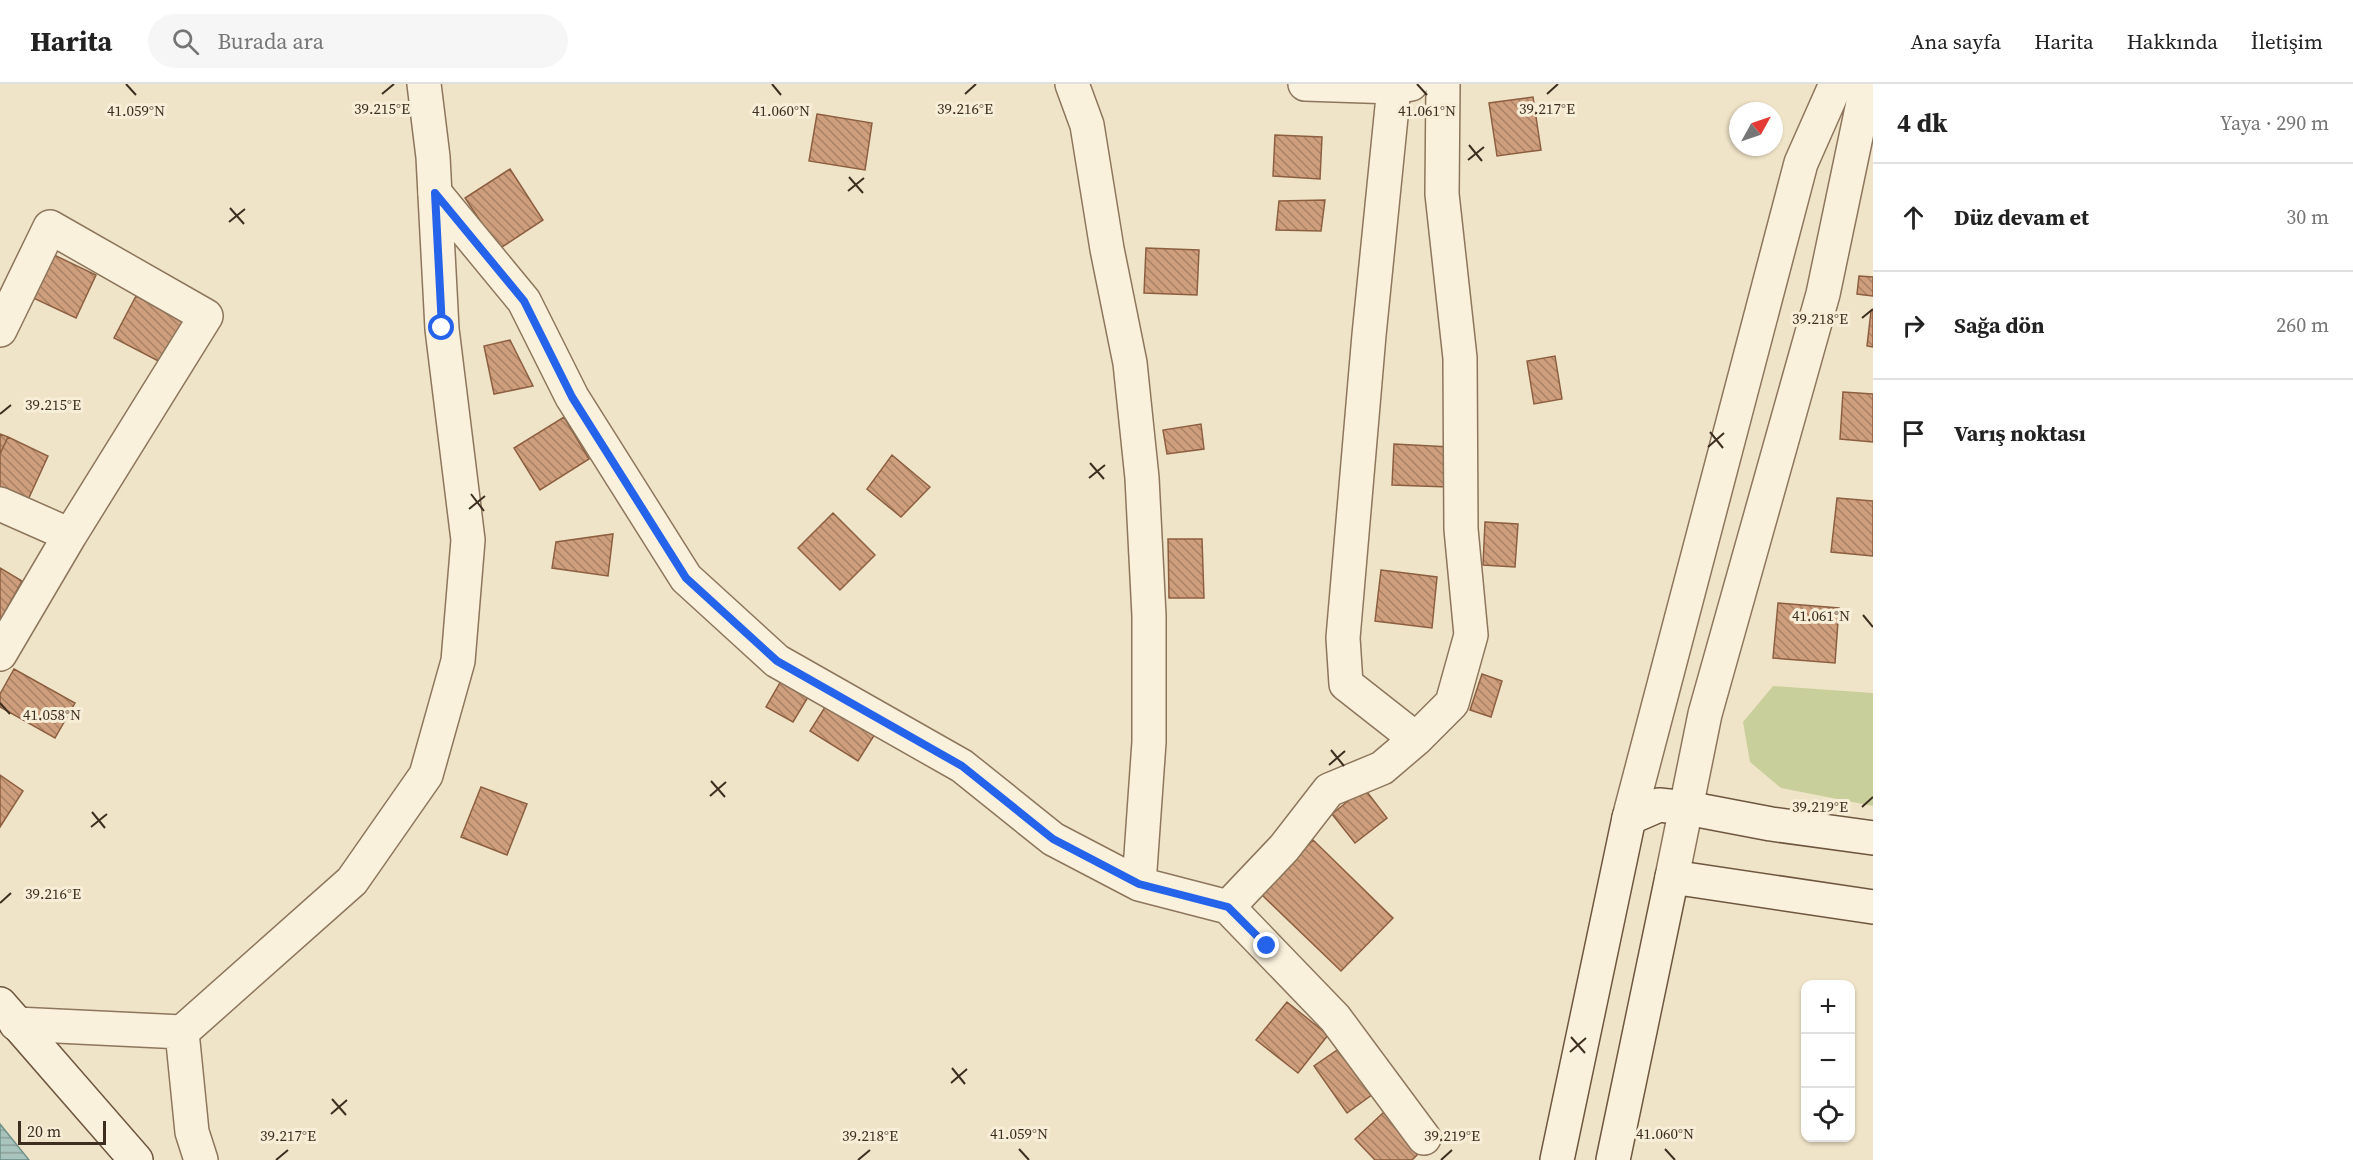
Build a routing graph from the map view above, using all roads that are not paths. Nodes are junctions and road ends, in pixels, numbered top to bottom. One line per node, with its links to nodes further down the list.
1 (424, 84): 8 (street)
2 (1072, 84): 18 (street)
3 (1305, 84): 7 (street)
4 (1443, 84): 13 (street)
5 (1836, 84): 15 (street)
6 (1867, 84): 14 (street)
7 (1402, 85): 13 (street)
8 (435, 193): 18 (street); 22 (street)
9 (0, 330): 11 (street)
10 (0, 504): 11 (street)
11 (70, 535): 12 (street)
12 (0, 654)
13 (1416, 739): 19 (street)
14 (1687, 808): 15 (street); 16 (street); 17 (street)
15 (1629, 818): 26 (street)
16 (1873, 838)
17 (1672, 877): 20 (street); 27 (street)
18 (1139, 884): 19 (street)
19 (1228, 907): 23 (street)
20 (1873, 907)
21 (8, 1014): 22 (street); 24 (street)
22 (182, 1032): 25 (street)
23 (1424, 1138)
24 (136, 1160)
25 (201, 1160)
26 (1557, 1160)
27 (1613, 1160)

